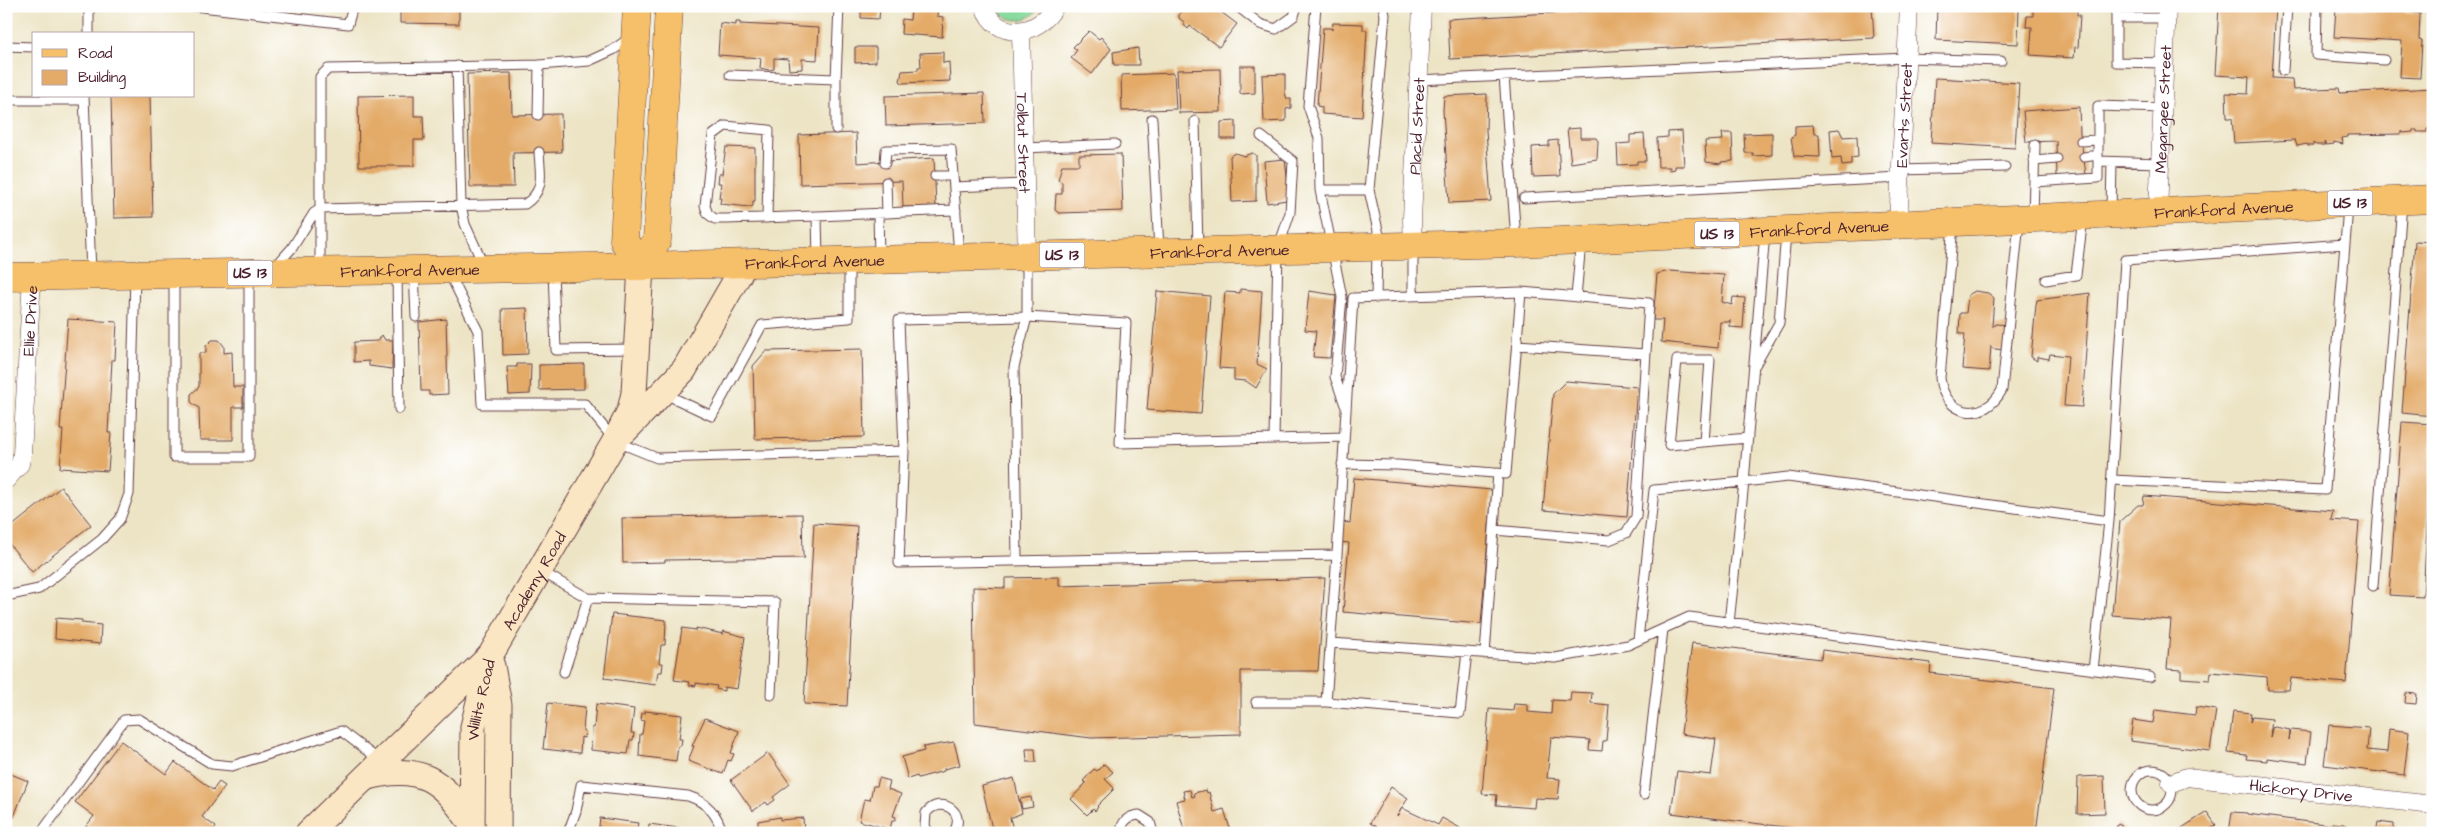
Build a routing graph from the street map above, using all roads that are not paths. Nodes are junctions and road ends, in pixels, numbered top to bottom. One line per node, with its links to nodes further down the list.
1 (90, 6): 21 (lane)
2 (193, 6): 3 (lane)
3 (353, 6)
4 (637, 6): 22 (main road)
5 (668, 6): 99 (main road)
6 (839, 6): 34 (lane)
7 (984, 6): 20 (street)
8 (1055, 6): 20 (street)
9 (1237, 6): 10 (lane)
10 (1297, 6)
11 (1316, 6): 65 (lane)
12 (1383, 6): 66 (lane)
13 (1422, 6): 35 (street, Placid Street)
14 (1909, 6): 25 (street, Evarts Street)
15 (2116, 6): 19 (lane)
16 (2287, 6): 31 (lane)
17 (2317, 6): 26 (lane)
18 (2167, 12): 19 (lane); 28 (street, Megargee Street)
19 (2116, 18): 28 (lane)
20 (1020, 31): 48 (street, Tolbut Street)
21 (89, 32)
22 (635, 34): 29 (lane); 99 (main road)
23 (6, 46): 24 (lane)
24 (32, 47)
25 (1907, 58): 27 (lane); 33 (lane); 58 (street, Evarts Street)
26 (2384, 60)
27 (2001, 61)
28 (2166, 63): 38 (street, Megargee Street)
29 (539, 65): 30 (lane); 39 (lane)
30 (458, 66): 71 (lane); 72 (lane)
31 (2283, 71)
32 (730, 75): 34 (lane)
33 (1504, 76): 35 (lane); 85 (lane)
34 (836, 79): 42 (lane)
35 (1418, 80): 88 (street, Placid Street)
36 (84, 98): 37 (lane); 108 (lane)
37 (6, 100)
38 (2164, 108): 44 (lane); 56 (street, Megargee Street)
39 (538, 115)
40 (1152, 119): 92 (lane)
41 (1196, 121): 91 (lane)
42 (836, 129)
43 (1261, 136): 90 (lane)
44 (2097, 140): 45 (lane); 51 (lane)
45 (2081, 141)
46 (1115, 144): 48 (lane)
47 (2035, 145): 53 (lane)
48 (1024, 148): 63 (street, Tolbut Street)
49 (539, 152): 71 (lane)
50 (2084, 157): 51 (lane)
51 (2098, 158): 55 (lane); 62 (lane)
52 (2057, 159): 53 (lane)
53 (2034, 161): 62 (lane)
54 (885, 162): 60 (lane)
55 (2112, 162): 56 (lane); 76 (lane)
56 (2160, 163): 74 (street, Megargee Street)
57 (2004, 167): 58 (lane)
58 (1901, 174): 67 (lane); 82 (street, Evarts Street)
59 (935, 176): 60 (lane)
60 (953, 176): 64 (lane)
61 (886, 182): 75 (lane)
62 (2034, 182): 80 (lane)
63 (1025, 184): 64 (lane); 93 (street, Tolbut Street)
64 (954, 187): 73 (lane)
65 (1320, 190): 66 (lane); 89 (lane)
66 (1368, 190): 87 (lane)
67 (1524, 198)
68 (2433, 199): 69 (main road, Frankford Avenue / US 13)
69 (2402, 200): 70 (main road, Frankford Avenue / US 13); 140 (lane)
70 (2348, 203): 74 (main road, Frankford Avenue / US 13); 86 (lane)
71 (460, 205): 72 (lane); 101 (lane)
72 (320, 209): 104 (lane); 105 (lane)
73 (956, 210): 75 (lane); 94 (lane)
74 (2158, 211): 76 (main road, Frankford Avenue / US 13)
75 (883, 213): 78 (lane); 95 (lane)
76 (2111, 214): 77 (main road, Frankford Avenue / US 13)
77 (2083, 215): 80 (main road, Frankford Avenue / US 13); 110 (lane)
78 (817, 216): 79 (lane); 97 (lane)
79 (766, 218): 79 (lane)
80 (2026, 218): 81 (main road, Frankford Avenue / US 13); 81 (lane)
81 (1954, 222): 82 (main road, Frankford Avenue / US 13)
82 (1898, 225): 83 (main road, Frankford Avenue / US 13)
83 (1776, 231): 84 (main road, Frankford Avenue / US 13); 120 (lane); 120 (lane)
84 (1581, 240): 85 (main road, Frankford Avenue / US 13); 113 (lane)
85 (1517, 243): 88 (main road, Frankford Avenue / US 13)
86 (2345, 244): 133 (lane); 133 (lane)
87 (1379, 246): 88 (main road, Frankford Avenue / US 13); 89 (main road, Frankford Avenue / US 13); 114 (lane)
88 (1413, 246): 112 (lane)
89 (1332, 248): 90 (main road, Frankford Avenue / US 13); 123 (lane)
90 (1278, 249): 91 (main road, Frankford Avenue / US 13); 126 (lane)
91 (1198, 252): 92 (main road, Frankford Avenue / US 13)
92 (1159, 253): 93 (main road, Frankford Avenue / US 13)
93 (1027, 256): 94 (main road, Frankford Avenue / US 13); 116 (lane)
94 (959, 258): 95 (main road, Frankford Avenue / US 13)
95 (880, 260): 96 (main road, Frankford Avenue / US 13)
96 (850, 261): 97 (main road, Frankford Avenue / US 13); 121 (lane)
97 (818, 262): 98 (main road, Frankford Avenue / US 13)
98 (745, 264): 99 (main road, Frankford Avenue / US 13); 121 (main road)
99 (641, 266): 100 (main road, Frankford Avenue / US 13); 118 (main road, Academy Road)
100 (553, 268): 101 (main road, Frankford Avenue / US 13); 118 (lane)
101 (486, 269): 102 (main road, Frankford Avenue / US 13)
102 (448, 270): 103 (main road, Frankford Avenue / US 13); 127 (lane)
103 (405, 271): 104 (main road, Frankford Avenue / US 13); 115 (lane); 122 (lane)
104 (320, 272): 105 (main road, Frankford Avenue / US 13)
105 (259, 273): 106 (main road, Frankford Avenue / US 13); 106 (lane)
106 (174, 274): 107 (main road, Frankford Avenue / US 13)
107 (135, 275): 108 (main road, Frankford Avenue / US 13); 141 (lane)
108 (91, 276): 109 (main road, Frankford Avenue / US 13)
109 (19, 277): 132 (street, Ellie Drive)
110 (2046, 280)
111 (1521, 292): 112 (lane); 113 (lane); 117 (lane)
112 (1413, 296): 114 (lane)
113 (1576, 297): 119 (lane)
114 (1376, 298): 123 (lane)
115 (416, 317)
116 (1028, 317): 126 (lane); 129 (lane); 138 (lane)
117 (1517, 345): 119 (lane); 131 (lane)
118 (637, 349): 127 (main road, Academy Road)
119 (1645, 354): 136 (lane)
120 (1754, 367): 125 (lane)
121 (663, 393): 127 (main road)
122 (399, 409)
123 (1346, 409): 124 (lane)
124 (1344, 437): 126 (lane); 130 (lane)
125 (1748, 438): 128 (lane); 134 (lane)
126 (1274, 439)
127 (615, 441): 129 (lane); 139 (main road, Academy Road)
128 (1704, 442): 128 (lane)
129 (904, 451): 138 (lane)
130 (1342, 464): 131 (lane); 137 (lane)
131 (1498, 473): 136 (lane)
132 (6, 480)
133 (2112, 480): 135 (lane)
134 (1744, 482): 135 (lane); 143 (lane); 145 (lane)
135 (2109, 521): 150 (lane)
136 (1494, 530): 148 (lane)
137 (1336, 555): 138 (lane); 146 (lane)
138 (1017, 560)
139 (540, 570): 142 (lane); 149 (main road, Academy Road)
140 (2373, 586)
141 (6, 596)
142 (588, 598): 151 (lane); 153 (lane)
143 (1729, 622): 144 (lane); 150 (lane)
144 (1663, 629): 145 (lane); 158 (lane)
145 (1638, 640): 148 (lane)
146 (1331, 643): 147 (lane); 155 (lane)
147 (1467, 652): 148 (lane); 155 (lane)
148 (1485, 654)
149 (490, 656): 156 (main road, Academy Road); 160 (main road, Willits Road); 163 (main road, Willits Road)
150 (2093, 670): 152 (lane)
151 (564, 672)
152 (2150, 677)
153 (771, 695)
154 (1256, 702): 155 (lane)
155 (1326, 702)
156 (373, 770): 160 (main road); 161 (lane); 162 (main road, Academy Road)
157 (2171, 783): 157 (lane); 159 (street, Hickory Drive)
158 (1644, 794)
159 (2433, 805)
160 (472, 829)
161 (41, 833)
162 (308, 833)
163 (498, 833)
164 (568, 833): 165 (lane)
165 (722, 833)
166 (929, 833): 167 (lane)
167 (953, 833)
168 (1121, 833): 169 (lane)
169 (1153, 833)

